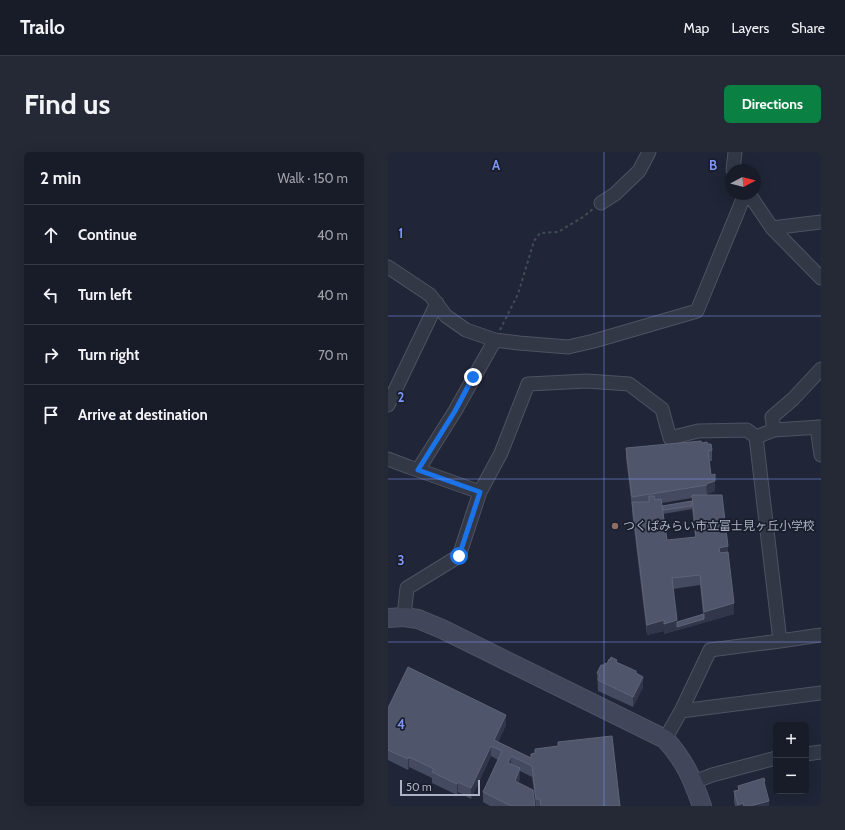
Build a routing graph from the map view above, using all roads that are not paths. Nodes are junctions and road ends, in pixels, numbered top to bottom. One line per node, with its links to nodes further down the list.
1 (649, 152): 6 (street)
2 (735, 152): 3 (street)
3 (734, 164)
4 (743, 200): 12 (street)
5 (753, 200): 8 (street)
6 (601, 203)
7 (821, 222): 8 (street)
8 (772, 228): 10 (street)
9 (388, 267): 11 (street)
10 (821, 278)
11 (437, 303): 12 (street); 14 (street)
12 (495, 340): 20 (street)
13 (821, 369): 16 (street)
14 (388, 405)
15 (819, 427): 16 (street); 18 (street)
16 (774, 430): 17 (street)
17 (756, 437): 21 (street); 24 (street)
18 (821, 455)
19 (388, 459): 20 (street)
20 (418, 470): 21 (street)
21 (480, 492): 22 (street)
22 (396, 618): 27 (street)
23 (821, 634): 24 (street)
24 (780, 641): 26 (street)
25 (821, 693): 26 (street)
26 (681, 711): 27 (street)
27 (665, 739): 31 (street)
28 (821, 752): 29 (street)
29 (809, 754)
30 (773, 759): 31 (street)
31 (694, 782): 32 (street)
32 (702, 806)

